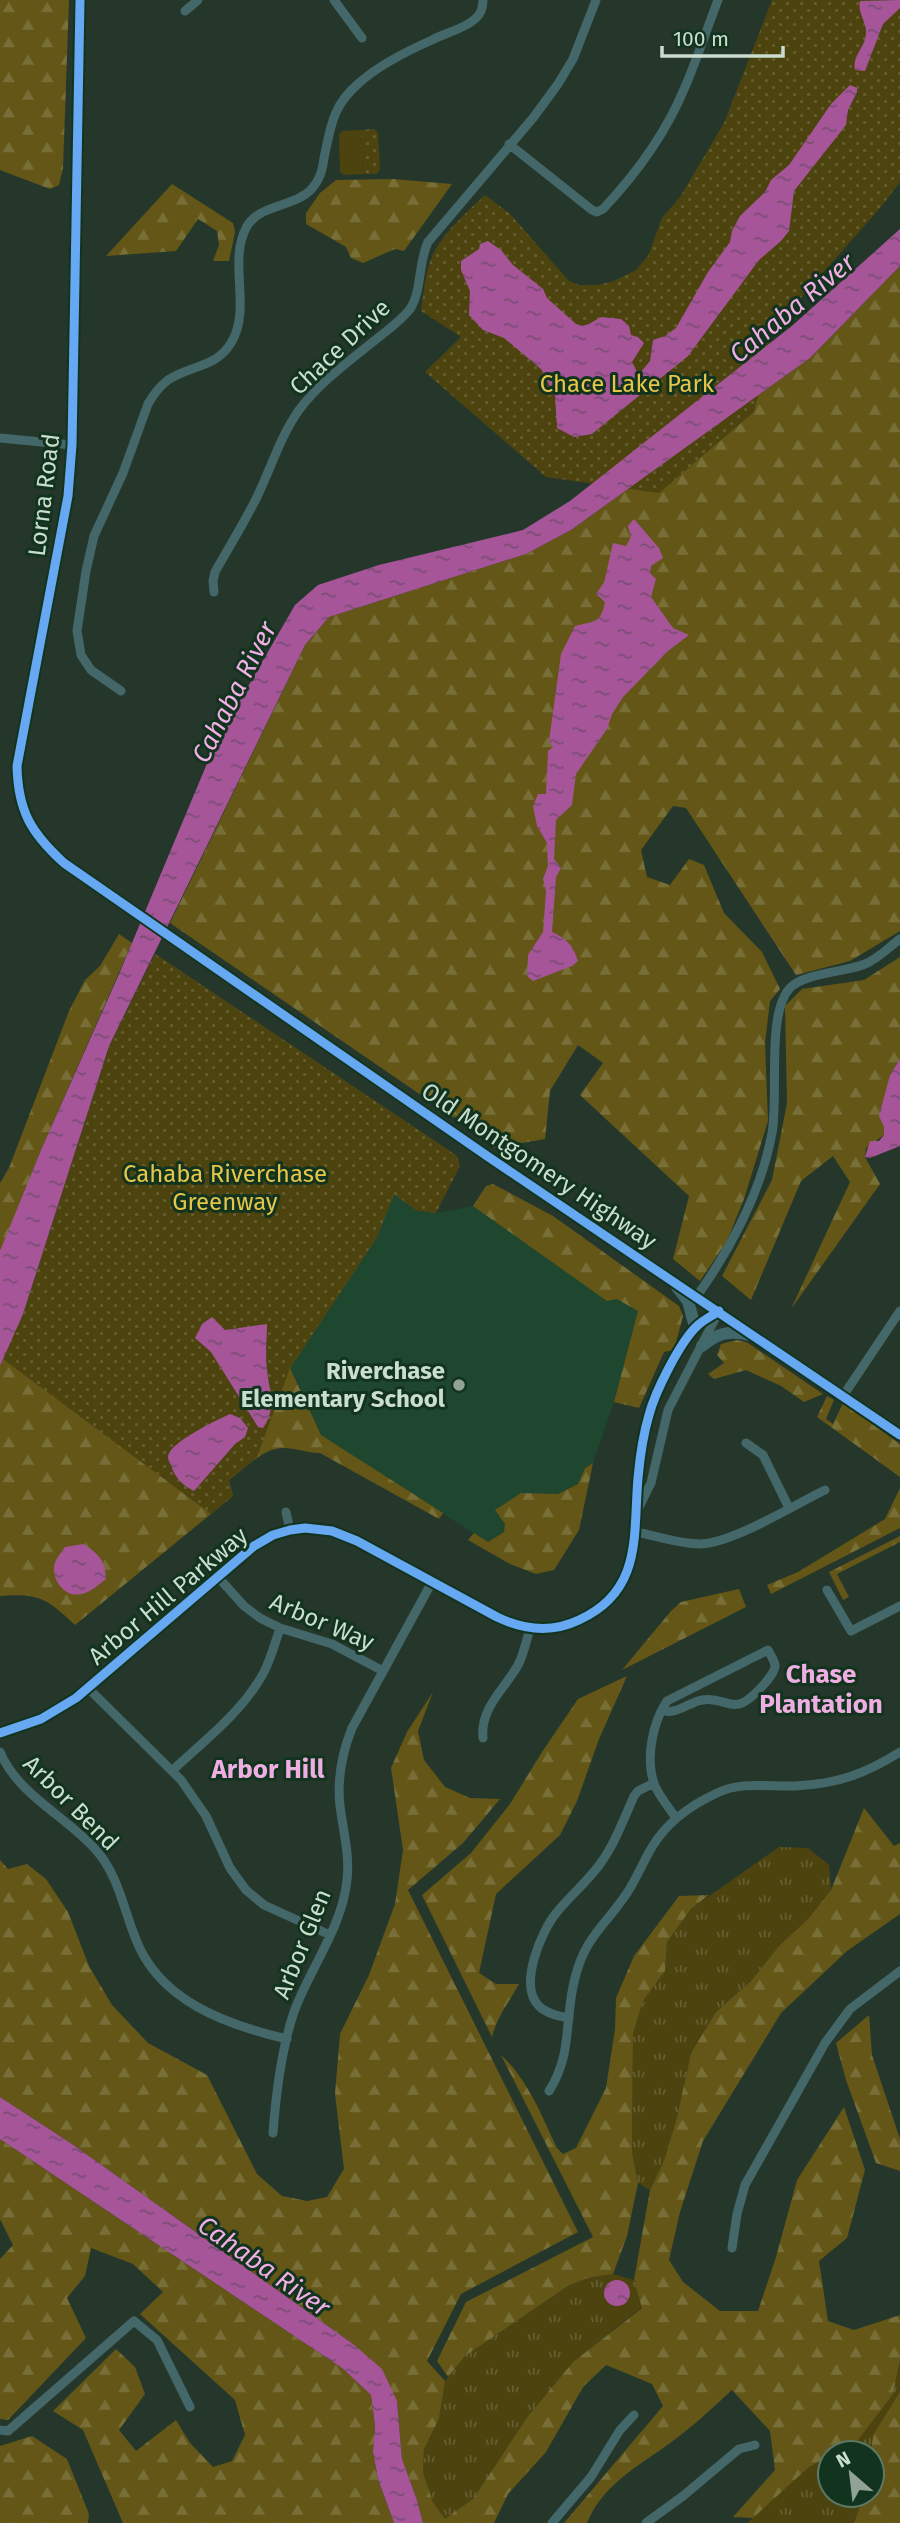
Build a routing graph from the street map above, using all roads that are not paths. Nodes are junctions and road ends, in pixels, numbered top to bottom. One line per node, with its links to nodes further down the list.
1 (80, 0): 11 (street, Lorna Road)
2 (198, 0): 7 (street)
3 (334, 0): 8 (street)
4 (483, 0): 13 (street)
5 (596, 0): 9 (street, Chace Drive)
6 (718, 0): 9 (street)
7 (185, 11)
8 (362, 38)
9 (509, 144): 12 (street, Chace Drive)
10 (0, 438): 11 (street)
11 (72, 445): 14 (street, Lorna Road)
12 (214, 592)
13 (121, 691)
14 (157, 928): 16 (street, Old Montgomery Highway)
15 (900, 939): 17 (street)
16 (671, 1279): 17 (street, Old Montgomery Highway); 20 (street)
17 (696, 1296): 18 (street, Old Montgomery Highway)
18 (719, 1311): 20 (street, Arbor Hill Parkway); 21 (street, Old Montgomery Highway); 22 (street, Arbor Hill Parkway)
19 (900, 1311): 23 (street)
20 (695, 1327): 28 (street, Arbor Hill Parkway)
21 (756, 1337): 22 (street); 23 (street, Old Montgomery Highway)
22 (702, 1346): 28 (street, Arbor Hill Parkway)
23 (843, 1395): 24 (street, Old Montgomery Highway)
24 (900, 1435)
25 (746, 1443): 27 (street)
26 (825, 1490): 27 (street)
27 (789, 1508): 31 (street)
28 (638, 1509): 31 (street, Arbor Hill Parkway)
29 (286, 1512): 30 (street)
30 (290, 1530): 32 (street, Arbor Hill Parkway); 33 (street, Arbor Hill Parkway)
31 (636, 1532): 37 (street, Arbor Hill Parkway)
32 (218, 1577): 36 (street, Arbor Way); 39 (street, Arbor Hill Parkway)
33 (432, 1582): 37 (street, Arbor Hill Parkway); 38 (street, Arbor Glen)
34 (827, 1590): 35 (street)
35 (900, 1606)
36 (280, 1628): 38 (street, Arbor Way); 45 (street)
37 (530, 1629): 42 (street)
38 (383, 1671): 48 (street, Arbor Glen)
39 (88, 1688): 41 (street, Arbor Hill Parkway); 45 (street)
40 (662, 1710): 40 (street); 46 (street)
41 (0, 1733)
42 (483, 1738)
43 (0, 1752): 51 (street, Arbor Bend)
44 (900, 1752): 47 (street)
45 (173, 1770): 48 (street)
46 (654, 1783): 47 (street); 50 (street)
47 (676, 1818): 50 (street)
48 (330, 1935): 51 (street, Arbor Glen)
49 (900, 1970): 54 (street)
50 (569, 2018): 52 (street)
51 (288, 2039): 53 (street, Arbor Glen)
52 (550, 2091)
53 (273, 2133)
54 (732, 2248)
55 (190, 2407): 57 (street)
56 (634, 2415): 59 (street)
57 (0, 2430)
58 (755, 2445): 60 (street)
59 (552, 2523)
60 (646, 2523)

